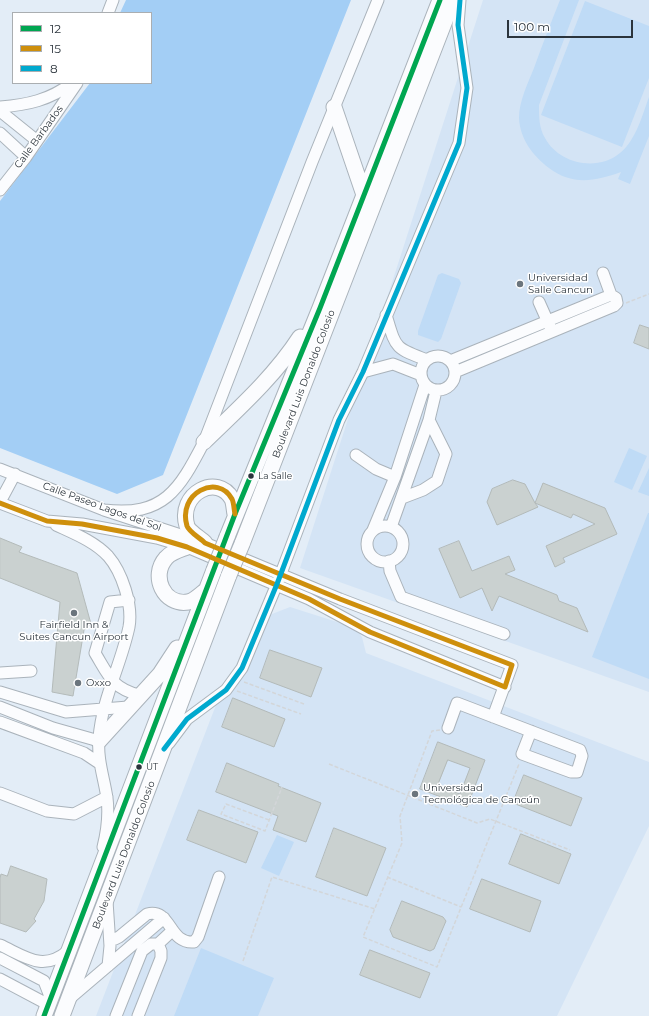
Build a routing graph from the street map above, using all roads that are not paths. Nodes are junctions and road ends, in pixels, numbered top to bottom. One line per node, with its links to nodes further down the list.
1 (113, 0): 6 (street)
2 (378, 0): 10 (street)
3 (440, 0): 16 (main road, Boulevard Luis Donaldo Colosio)
4 (453, 0): 67 (main road, Boulevard Luis Donaldo Colosio, bridge)
5 (460, 0): 21 (street)
6 (108, 12)
7 (70, 84): 9 (street)
8 (76, 84): 13 (street, Calle Barbados)
9 (0, 107)
10 (334, 107): 16 (main road); 31 (street)
11 (0, 111): 13 (street)
12 (0, 133): 14 (street)
13 (36, 140): 14 (street, Calle Barbados)
14 (26, 157): 15 (street, Calle Barbados)
15 (0, 190)
16 (364, 195): 20 (main road, Boulevard Luis Donaldo Colosio)
17 (603, 273): 18 (street)
18 (613, 301): 22 (street); 23 (street)
19 (539, 302): 22 (street)
20 (320, 308): 31 (main road); 39 (main road, Boulevard Luis Donaldo Colosio)
21 (386, 315): 24 (street); 26 (street)
22 (548, 322): 23 (street); 25 (street)
23 (553, 333): 27 (street)
24 (427, 360): 25 (street); 28 (street)
25 (450, 361): 27 (street)
26 (363, 372): 28 (street); 46 (street)
27 (455, 372): 29 (street)
28 (423, 380): 29 (street); 35 (street)
29 (436, 391): 30 (street)
30 (429, 420): 36 (street); 36 (street)
31 (204, 442): 38 (street)
32 (356, 455): 35 (street)
33 (0, 469): 34 (street, Calle Paseo Lagos del Sol)
34 (15, 474): 37 (street); 38 (street, Calle Paseo Lagos del Sol)
35 (395, 477): 42 (street)
36 (402, 498): 41 (street)
37 (0, 502): 40 (street, Calle Paseo Lagos del Sol)
38 (104, 510): 43 (street, Calle Paseo Lagos del Sol)
39 (235, 514): 43 (main road); 47 (main road, Boulevard Luis Donaldo Colosio, bridge)
40 (47, 521): 44 (street, Calle Paseo Lagos del Sol); 49 (street)
41 (391, 527): 42 (street); 45 (street)
42 (373, 530): 45 (street)
43 (205, 543): 46 (street, Calle Paseo Lagos del Sol)
44 (187, 547): 46 (street, Calle Paseo Lagos del Sol); 47 (main road)
45 (389, 562): 52 (street)
46 (278, 580): 48 (street); 50 (street); 67 (street)
47 (206, 590): 51 (main road, Boulevard Luis Donaldo Colosio)
48 (340, 599): 50 (street); 56 (street)
49 (129, 600): 55 (street); 55 (street)
50 (334, 611): 56 (street)
51 (195, 620): 58 (main road); 72 (main road, Boulevard Luis Donaldo Colosio)
52 (504, 634)
53 (31, 671): 54 (street)
54 (0, 673)
55 (112, 681): 58 (street); 61 (street)
56 (505, 687): 62 (street)
57 (0, 692): 61 (street)
58 (139, 695): 60 (main road)
59 (0, 707): 66 (street)
60 (128, 707): 61 (street); 66 (main road)
61 (103, 710): 66 (street)
62 (493, 717): 64 (street); 65 (street)
63 (0, 722): 68 (street)
64 (448, 728)
65 (531, 731): 65 (street)
66 (99, 740): 68 (street)
67 (164, 749): 73 (main road, Boulevard Luis Donaldo Colosio)
68 (99, 763): 70 (street)
69 (0, 793): 70 (street)
70 (107, 797): 72 (street)
71 (220, 876): 75 (street)
72 (91, 896): 79 (main road, Boulevard Luis Donaldo Colosio)
73 (107, 900): 76 (street); 83 (main road, Boulevard Luis Donaldo Colosio)
74 (164, 918): 75 (street); 76 (street); 81 (street)
75 (172, 931): 77 (street)
76 (110, 938): 81 (street)
77 (158, 944): 86 (street); 87 (street)
78 (0, 945): 79 (street)
79 (70, 949): 84 (main road, Boulevard Luis Donaldo Colosio)
80 (0, 958): 84 (street)
81 (108, 966): 83 (street)
82 (0, 980): 84 (street)
83 (69, 999): 85 (main road, Boulevard Luis Donaldo Colosio)
84 (48, 1007)
85 (62, 1016)
86 (116, 1016)
87 (138, 1016)

